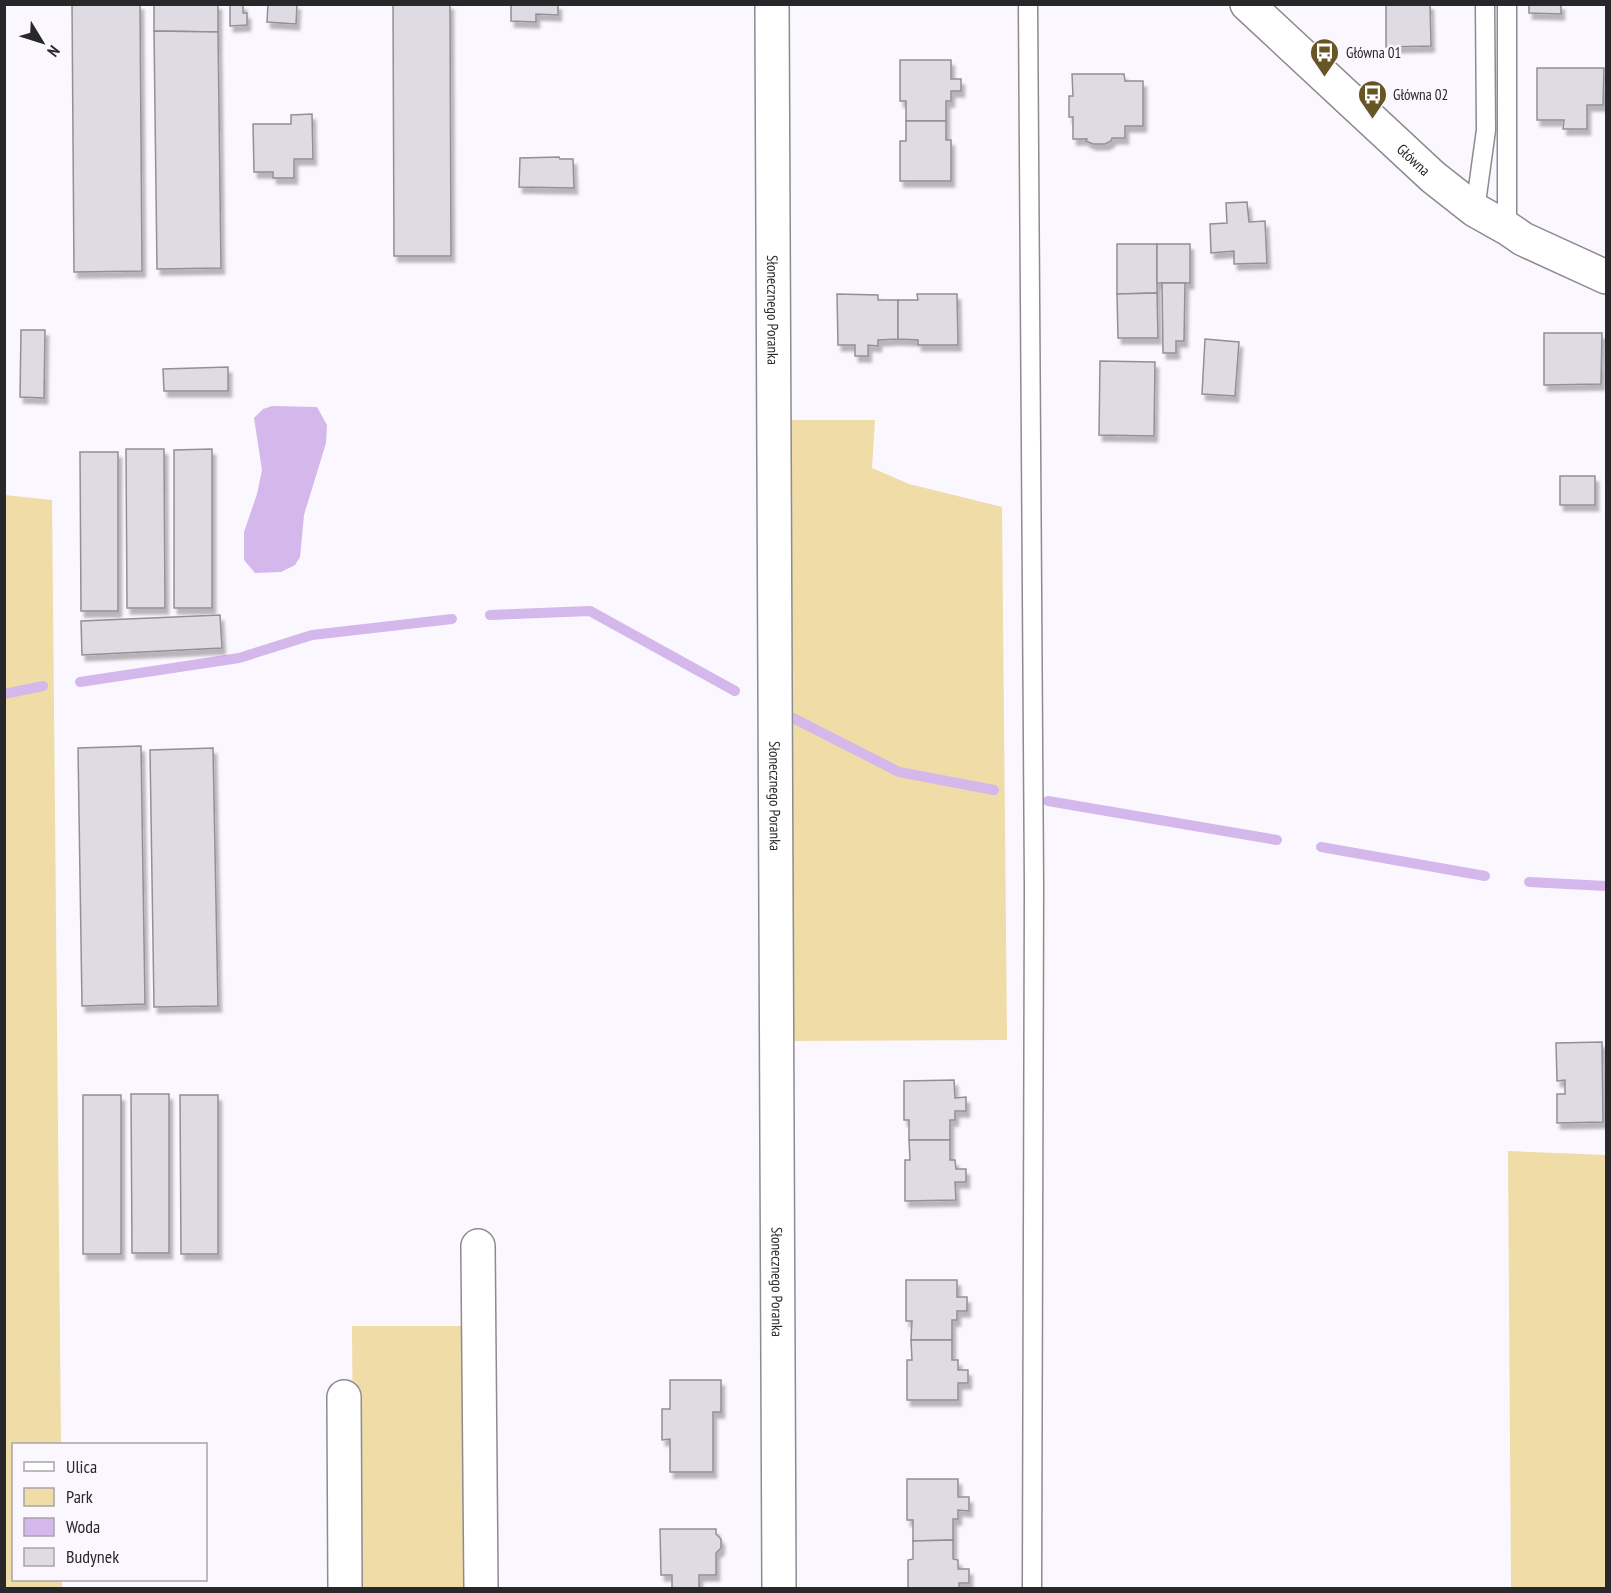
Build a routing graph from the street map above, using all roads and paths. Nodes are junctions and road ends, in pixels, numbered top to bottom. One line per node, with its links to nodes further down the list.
1 (772, 4): 13 (street, Słonecznego Poranka)
2 (1028, 4): 14 (lane)
3 (1247, 4): 6 (street, Główna)
4 (1485, 4): 6 (lane)
5 (1507, 4): 7 (lane)
6 (1475, 210): 7 (street, Główna)
7 (1507, 228): 8 (street, Główna)
8 (1606, 277)
9 (477, 1246): 12 (street)
10 (344, 1397): 11 (street)
11 (345, 1588)
12 (482, 1588)
13 (779, 1588)
14 (1032, 1588)

